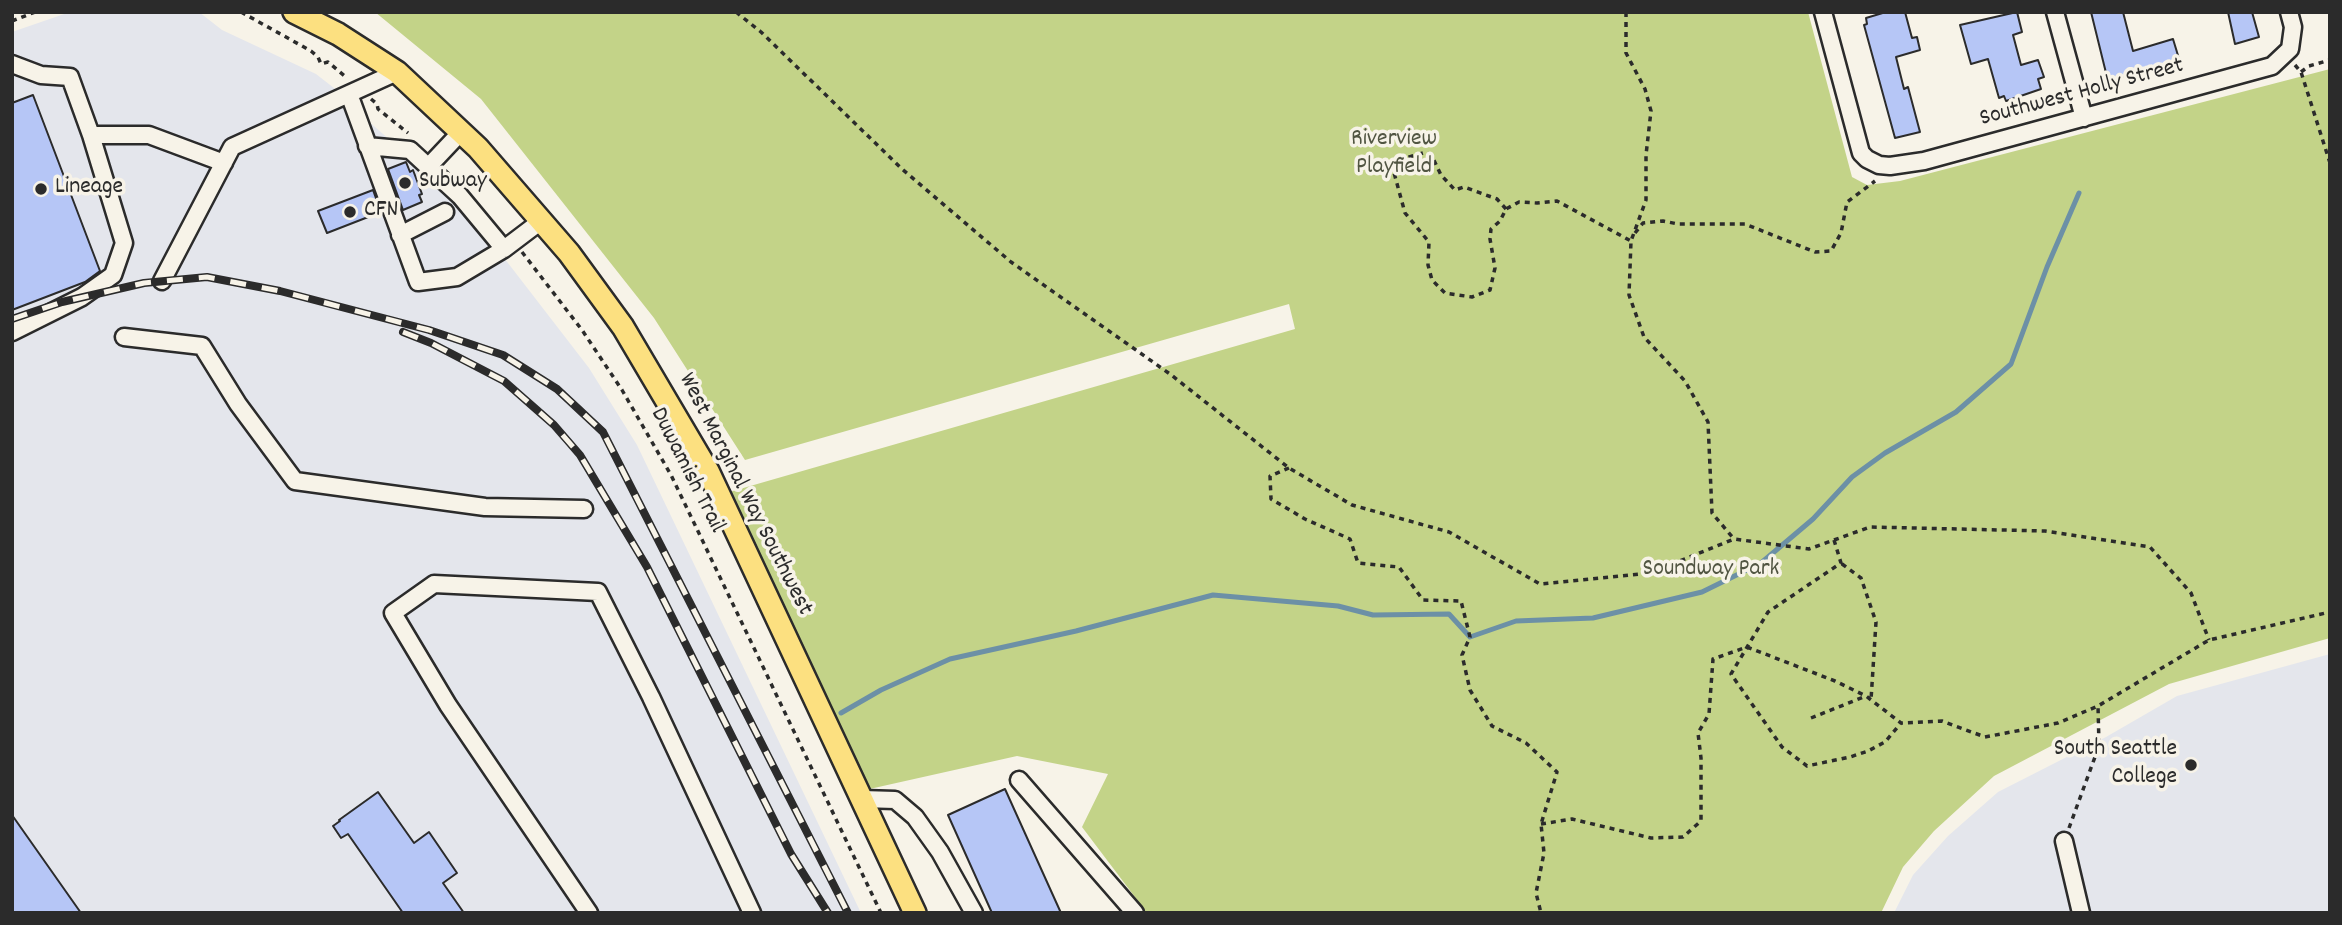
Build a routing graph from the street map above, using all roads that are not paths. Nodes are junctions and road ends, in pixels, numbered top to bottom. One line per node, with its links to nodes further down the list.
1 (294, 12): 6 (main road, West Marginal Way Southwest)
2 (316, 12): 6 (main road, West Marginal Way Southwest)
3 (1823, 12): 10 (street, Southwest Holly Street)
4 (2055, 12): 10 (street)
5 (2289, 12): 10 (street, Southwest Holly Street)
6 (338, 34): 8 (main road, West Marginal Way Southwest)
7 (12, 64): 12 (street)
8 (397, 72): 9 (street); 11 (main road, West Marginal Way Southwest)
9 (349, 94): 13 (street); 14 (street)
10 (2084, 118)
11 (461, 132): 15 (street); 17 (main road, West Marginal Way Southwest)
12 (91, 135): 14 (street); 21 (street)
13 (367, 146): 15 (street); 18 (street)
14 (224, 163): 20 (street)
15 (428, 167): 19 (street)
16 (445, 212): 18 (street)
17 (541, 221): 19 (street); 25 (main road, West Marginal Way Southwest)
18 (400, 235): 19 (street)
19 (509, 246)
20 (162, 281)
21 (12, 332)
22 (124, 337): 23 (street)
23 (584, 509)
24 (1020, 780): 31 (street)
25 (862, 799): 29 (main road, West Marginal Way Southwest); 30 (street)
26 (2064, 841): 32 (street)
27 (589, 913): 28 (street)
28 (752, 913)
29 (915, 913)
30 (974, 913)
31 (1135, 913)
32 (2081, 913)

